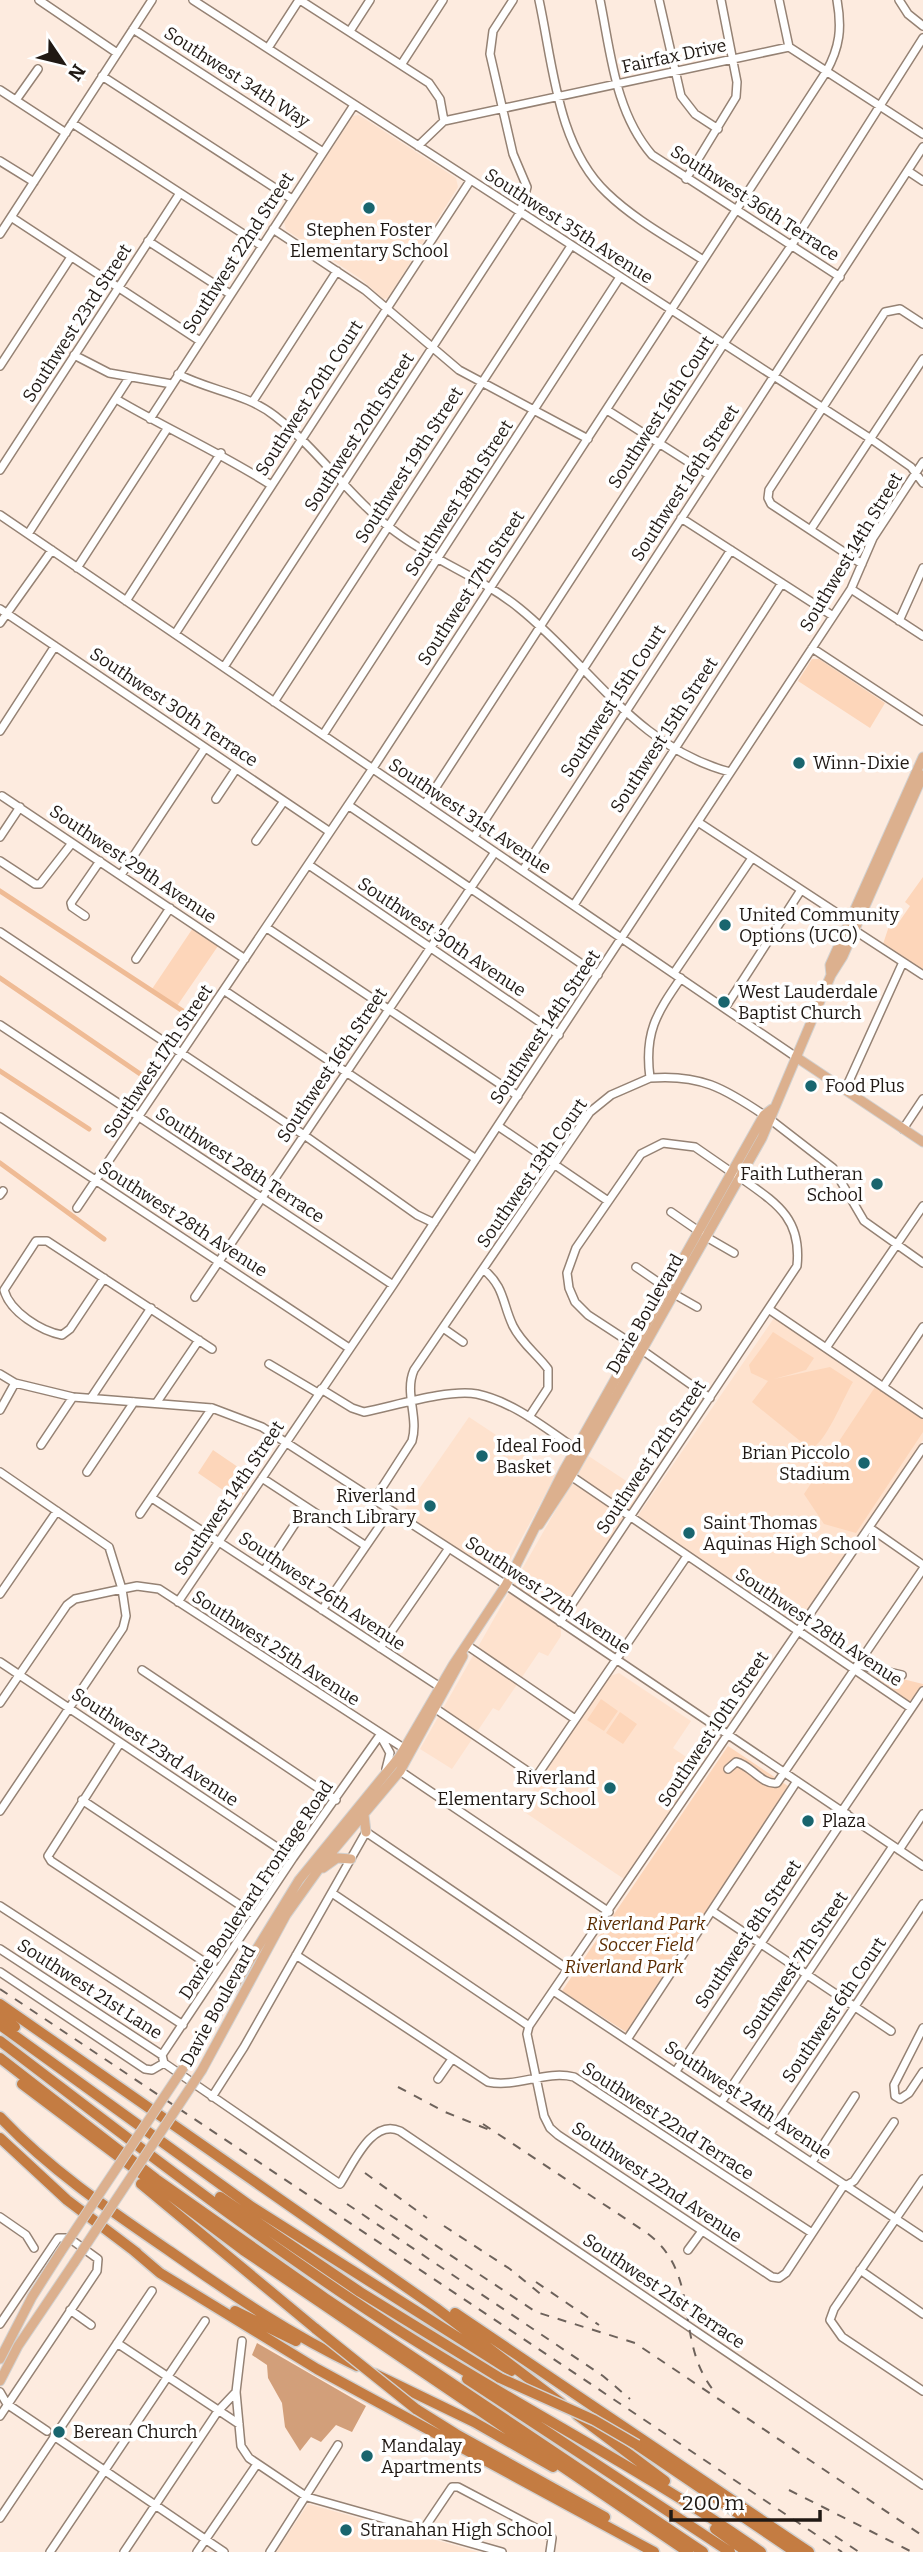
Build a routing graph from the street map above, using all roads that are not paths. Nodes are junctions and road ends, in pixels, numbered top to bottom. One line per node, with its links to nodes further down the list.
1 (39, 0): 21 (street)
2 (152, 0): 16 (street)
3 (193, 0): 20 (street, Southwest 35th Avenue)
4 (300, 0): 17 (street); 20 (street)
5 (370, 0): 17 (street)
6 (443, 0): 23 (street)
7 (513, 0): 34 (street)
8 (539, 0): 30 (street)
9 (600, 0): 28 (street, Southwest 36th Terrace)
10 (659, 0): 25 (street)
11 (721, 0): 22 (street)
12 (779, 0): 19 (street)
13 (837, 0): 26 (street, Southwest 17th Street)
14 (899, 0): 15 (street)
15 (923, 26)
16 (133, 29): 21 (street); 42 (street, Southwest 34th Way)
17 (350, 31): 23 (street)
18 (923, 37): 33 (street, Southwest 16th Court)
19 (789, 47): 22 (street, Fairfax Drive); 26 (street)
20 (268, 48): 32 (street, Southwest 35th Avenue)
21 (117, 54): 27 (street)
22 (733, 59): 25 (street, Fairfax Drive); 37 (street)
23 (401, 65): 35 (street)
24 (38, 69): 31 (street)
25 (674, 72): 28 (street, Fairfax Drive); 37 (street)
26 (826, 72): 33 (street); 51 (street, Southwest 17th Street)
27 (103, 76): 36 (street); 50 (street)
28 (618, 84): 30 (street, Fairfax Drive); 45 (street, Southwest 36th Terrace)
29 (0, 90): 31 (street)
30 (559, 97): 34 (street, Fairfax Drive); 61 (street)
31 (16, 100): 38 (street)
32 (354, 105): 40 (street, Southwest 35th Avenue); 42 (street, Southwest 22nd Street)
33 (878, 105): 39 (street); 59 (street, Southwest 16th Court)
34 (502, 108): 35 (street, Fairfax Drive); 52 (street)
35 (444, 121): 40 (street)
36 (72, 123): 38 (street); 49 (street)
37 (718, 129): 45 (street)
38 (66, 133): 48 (street)
39 (923, 134)
40 (418, 146): 46 (street, Southwest 35th Avenue)
41 (923, 147): 44 (street, Southwest 16th Street)
42 (323, 152): 50 (street, Southwest 22nd Street)
43 (0, 161): 48 (street)
44 (908, 171): 47 (street); 64 (street, Southwest 16th Street)
45 (686, 179): 51 (street, Southwest 36th Terrace)
46 (470, 181): 52 (street, Southwest 35th Avenue); 67 (street, Southwest 20th Court)
47 (923, 181)
48 (34, 182): 53 (street)
49 (180, 193): 56 (street, Southwest 23rd Street); 57 (street)
50 (292, 199): 54 (street, Southwest 22nd Street)
51 (736, 210): 59 (street, Southwest 36th Terrace); 61 (street, Southwest 17th Street)
52 (520, 213): 58 (street, Southwest 35th Avenue); 72 (street, Southwest 20th Street)
53 (11, 218): 55 (street); 60 (street)
54 (273, 229): 57 (street, Southwest 22nd Street); 62 (street)
55 (0, 234)
56 (148, 241): 65 (street, Southwest 23rd Street); 66 (street)
57 (261, 246): 66 (street, Southwest 22nd Street)
58 (571, 246): 63 (street, Southwest 35th Avenue); 79 (street, Southwest 19th Street)
59 (791, 246): 64 (street, Southwest 36th Terrace); 71 (street, Southwest 16th Court)
60 (71, 257): 65 (street); 75 (street)
61 (704, 260): 68 (street, Southwest 17th Street)
62 (337, 271): 67 (street); 82 (street)
63 (620, 277): 68 (street, Southwest 35th Avenue); 85 (street, Southwest 18th Street)
64 (840, 277): 77 (street, Southwest 16th Street)
65 (118, 288): 70 (street); 73 (street, Southwest 23rd Street)
66 (230, 295): 70 (street, Southwest 22nd Street)
67 (387, 309): 72 (street); 88 (street, Southwest 20th Court)
68 (671, 311): 71 (street, Southwest 35th Avenue); 84 (street, Southwest 17th Street)
69 (923, 324): 83 (street)
70 (200, 341): 76 (street, Southwest 22nd Street)
71 (723, 345): 77 (street, Southwest 35th Avenue); 91 (street, Southwest 16th Court)
72 (432, 349): 79 (street); 99 (street, Southwest 20th Street)
73 (74, 355): 78 (street); 94 (street, Southwest 23rd Street)
74 (923, 359): 90 (street)
75 (0, 366)
76 (178, 374): 80 (street, Southwest 22nd Street); 82 (street)
77 (773, 377): 83 (street, Southwest 35th Avenue); 96 (street, Southwest 16th Street)
78 (129, 378): 80 (street); 81 (street)
79 (481, 383): 85 (street); 102 (street, Southwest 19th Street)
80 (172, 384): 86 (street, Southwest 22nd Street)
81 (116, 399): 86 (street); 104 (street)
82 (253, 401): 88 (street)
83 (823, 408): 90 (street, Southwest 35th Avenue); 103 (street)
84 (607, 410): 89 (street, Southwest 17th Street); 91 (street)
85 (533, 411): 89 (street); 107 (street, Southwest 18th Street)
86 (150, 419): 87 (street)
87 (167, 429): 92 (street); 109 (street)
88 (301, 439): 98 (street, Southwest 20th Court); 99 (street)
89 (588, 439): 112 (street, Southwest 17th Street)
90 (871, 439): 95 (street, Southwest 35th Avenue); 103 (street)
91 (660, 442): 96 (street); 119 (street, Southwest 16th Court)
92 (221, 453): 98 (street); 114 (street)
93 (923, 462): 95 (street, Southwest 14th Street)
94 (0, 470)
95 (916, 473): 97 (street, Southwest 35th Avenue); 108 (street, Southwest 14th Street)
96 (709, 475): 101 (street, Southwest 16th Street)
97 (923, 483)
98 (271, 485): 120 (street, Southwest 20th Court)
99 (342, 486): 102 (street); 124 (street, Southwest 20th Street)
100 (0, 515): 104 (street, Southwest 31st Avenue)
101 (681, 518): 105 (street); 125 (street, Southwest 16th Street)
102 (388, 527): 107 (street); 126 (street, Southwest 19th Street)
103 (811, 529): 108 (street)
104 (28, 534): 106 (street, Southwest 31st Avenue)
105 (731, 550): 111 (street); 127 (street, Southwest 15th Court)
106 (52, 551): 109 (street, Southwest 31st Avenue); 115 (street)
107 (438, 559): 112 (street); 130 (street, Southwest 18th Street)
108 (862, 564): 113 (street, Southwest 14th Street)
109 (77, 568): 114 (street, Southwest 31st Avenue)
110 (923, 568): 117 (street)
111 (782, 583): 116 (street); 132 (street, Southwest 15th Street)
112 (490, 587): 119 (street); 134 (street, Southwest 17th Street)
113 (851, 589): 116 (street, Southwest 14th Street); 117 (street)
114 (126, 601): 120 (street, Southwest 31st Avenue)
115 (3, 611): 118 (street); 122 (street, Southwest 30th Terrace)
116 (833, 616): 123 (street, Southwest 14th Street)
117 (899, 621): 121 (street)
118 (0, 623)
119 (540, 627): 125 (street); 141 (street, Southwest 16th Court)
120 (175, 634): 124 (street, Southwest 31st Avenue)
121 (923, 636)
122 (55, 646): 129 (street); 131 (street, Southwest 30th Terrace)
123 (812, 648): 128 (street); 136 (street, Southwest 14th Street)
124 (224, 667): 126 (street, Southwest 31st Avenue)
125 (582, 670): 127 (street); 147 (street, Southwest 16th Street)
126 (274, 702): 130 (street, Southwest 31st Avenue)
127 (624, 712): 132 (street); 155 (street, Southwest 15th Court)
128 (923, 720)
129 (0, 731)
130 (324, 735): 134 (street, Southwest 31st Avenue)
131 (205, 748): 135 (street, Southwest 30th Terrace); 156 (street)
132 (673, 749): 136 (street); 159 (street, Southwest 15th Street)
133 (923, 757): 162 (main road, Davie Boulevard)
134 (373, 768): 141 (street, Southwest 31st Avenue); 142 (street, Southwest 17th Street)
135 (236, 769): 139 (street); 140 (street, Southwest 30th Terrace)
136 (730, 772): 144 (street, Southwest 14th Street)
137 (923, 775): 162 (main road, Davie Boulevard)
138 (2, 796): 143 (street, Southwest 29th Avenue)
139 (216, 800)
140 (284, 801): 145 (street, Southwest 30th Terrace); 148 (street)
141 (425, 804): 147 (street, Southwest 31st Avenue)
142 (348, 805): 145 (street, Southwest 17th Street); 157 (street)
143 (20, 807): 146 (street); 149 (street, Southwest 29th Avenue)
144 (698, 822): 151 (street); 165 (street, Southwest 14th Street)
145 (330, 832): 154 (street, Southwest 17th Street)
146 (0, 837)
147 (474, 837): 150 (street, Southwest 31st Avenue)
148 (256, 841)
149 (72, 842): 152 (street, Southwest 29th Avenue); 153 (street)
150 (495, 852): 155 (street, Southwest 31st Avenue); 157 (street, Southwest 16th Street)
151 (752, 858): 158 (street); 171 (street)
152 (100, 860): 156 (street, Southwest 29th Avenue); 161 (street)
153 (0, 861)
154 (309, 865): 163 (street, Southwest 17th Street); 166 (street, Southwest 30th Avenue)
155 (523, 870): 159 (street, Southwest 31st Avenue)
156 (121, 874): 160 (street, Southwest 29th Avenue)
157 (470, 888): 166 (street, Southwest 16th Street); 170 (street)
158 (801, 890): 162 (street); 174 (street)
159 (574, 905): 165 (street, Southwest 31st Avenue)
160 (170, 908): 167 (street); 168 (street, Southwest 29th Avenue)
161 (85, 916)
162 (852, 926): 169 (street); 179 (main road, Davie Boulevard)
163 (267, 928): 168 (street, Southwest 17th Street); 175 (street)
164 (0, 932): 178 (street)
165 (622, 938): 170 (street, Southwest 14th Street); 171 (street, Southwest 31st Avenue)
166 (430, 947): 175 (street, Southwest 16th Street); 177 (street, Southwest 30th Avenue)
167 (136, 959)
168 (246, 959): 173 (street, Southwest 17th Street)
169 (903, 962): 172 (street); 182 (street)
170 (598, 975): 177 (street, Southwest 14th Street)
171 (677, 975): 174 (street, Southwest 31st Avenue); 181 (street)
172 (923, 975)
173 (225, 990): 178 (street, Southwest 17th Street); 180 (street)
174 (725, 1007): 179 (street, Southwest 31st Avenue)
175 (389, 1009): 180 (street, Southwest 16th Street); 183 (street)
176 (0, 1025): 187 (street, Southwest 28th Terrace)
177 (559, 1035): 183 (street, Southwest 14th Street)
178 (181, 1054): 187 (street, Southwest 17th Street); 190 (street)
179 (796, 1057): 182 (main road, Southwest 31st Avenue); 185 (main road, Davie Boulevard)
180 (348, 1071): 190 (street, Southwest 16th Street); 192 (street)
181 (650, 1078): 185 (street); 193 (street, Southwest 13th Court)
182 (845, 1090): 189 (main road, Southwest 31st Avenue)
183 (518, 1096): 188 (street, Southwest 14th Street)
184 (923, 1098): 189 (street)
185 (769, 1115): 194 (main road, Davie Boulevard); 194 (main road, Davie Boulevard); 203 (street)
186 (0, 1117): 195 (street, Southwest 28th Avenue)
187 (139, 1118): 195 (street, Southwest 17th Street); 196 (street, Southwest 28th Terrace)
188 (498, 1126): 192 (street, Southwest 14th Street); 193 (street)
189 (903, 1129): 191 (main road, Southwest 31st Avenue)
190 (304, 1135): 196 (street, Southwest 16th Street); 201 (street)
191 (923, 1142)
192 (476, 1158): 201 (street, Southwest 14th Street)
193 (554, 1164): 197 (street); 208 (street, Southwest 13th Court)
194 (737, 1176): 197 (street, Southwest 12th Street); 202 (main road, Davie Boulevard); 215 (street, Southwest 12th Street)
195 (97, 1182): 199 (street, Southwest 17th Street); 205 (street, Southwest 28th Avenue)
196 (261, 1199): 205 (street, Southwest 16th Street); 210 (street, Southwest 28th Terrace)
197 (608, 1201): 222 (street)
198 (923, 1206): 203 (street)
199 (77, 1208)
200 (671, 1212): 202 (street)
201 (434, 1223): 210 (street, Southwest 14th Street)
202 (704, 1235): 204 (street); 211 (main road, Davie Boulevard)
203 (897, 1245): 206 (street); 223 (street)
204 (734, 1253)
205 (220, 1262): 212 (street, Southwest 16th Street); 221 (street, Southwest 28th Avenue)
206 (923, 1262)
207 (636, 1267): 211 (street)
208 (483, 1269): 217 (street, Southwest 13th Court); 239 (street)
209 (104, 1278): 209 (street); 214 (street)
210 (393, 1285): 221 (street, Southwest 14th Street)
211 (671, 1292): 213 (street); 222 (main road, Davie Boulevard); 222 (main road, Davie Boulevard)
212 (195, 1297)
213 (697, 1307)
214 (151, 1308): 219 (street); 231 (street)
215 (770, 1310): 223 (street); 232 (street, Southwest 12th Street)
216 (923, 1326): 218 (street)
217 (443, 1328): 220 (street); 235 (street, Southwest 13th Court)
218 (920, 1337): 228 (street)
219 (199, 1340): 224 (street); 234 (street)
220 (463, 1342)
221 (349, 1348): 229 (street, Southwest 14th Street)
222 (638, 1348): 232 (street); 243 (main road, Davie Boulevard); 246 (main road, Davie Boulevard)
223 (826, 1348): 228 (street)
224 (212, 1349)
225 (269, 1364): 229 (street)
226 (0, 1374): 227 (street, Southwest 27th Avenue)
227 (15, 1383): 230 (street, Southwest 27th Avenue); 237 (street)
228 (883, 1387): 238 (street)
229 (320, 1391): 235 (street); 240 (street, Southwest 14th Street)
230 (73, 1397): 231 (street, Southwest 27th Avenue); 241 (street)
231 (91, 1398): 233 (street, Southwest 27th Avenue)
232 (710, 1398): 255 (street, Southwest 12th Street)
233 (134, 1402): 234 (street, Southwest 27th Avenue); 244 (street)
234 (157, 1402): 236 (street, Southwest 27th Avenue)
235 (412, 1403): 239 (street); 250 (street, Southwest 13th Court)
236 (212, 1408): 240 (street, Southwest 27th Avenue); 249 (street)
237 (0, 1410)
238 (923, 1414)
239 (529, 1416): 243 (street)
240 (286, 1442): 247 (street, Southwest 14th Street); 250 (street, Southwest 27th Avenue)
241 (41, 1445)
242 (923, 1448): 256 (street, Southwest 10th Street)
243 (576, 1449): 246 (main road); 257 (main road, Davie Boulevard)
244 (87, 1472)
245 (3, 1474): 248 (street); 252 (street)
246 (571, 1476): 255 (street, Southwest 28th Avenue); 257 (main road, Davie Boulevard)
247 (262, 1478): 251 (street); 258 (street, Southwest 14th Street)
248 (0, 1486)
249 (152, 1498): 254 (street); 258 (street, Southwest 26th Avenue)
250 (374, 1500): 253 (street, Southwest 27th Avenue)
251 (306, 1507): 259 (street); 263 (street)
252 (57, 1511): 265 (street); 266 (street)
253 (390, 1511): 259 (street); 260 (street, Southwest 27th Avenue)
254 (140, 1514)
255 (629, 1517): 261 (street, Southwest 28th Avenue); 269 (street, Southwest 12th Street)
256 (870, 1528): 262 (street); 270 (street, Southwest 10th Street)
257 (536, 1529): 264 (main road, Davie Boulevard)
258 (219, 1541): 263 (street, Southwest 26th Avenue); 267 (street, Southwest 14th Street)
259 (366, 1546): 268 (street)
260 (449, 1548): 264 (street, Southwest 27th Avenue); 271 (street)
261 (687, 1556): 270 (street, Southwest 28th Avenue); 273 (street)
262 (923, 1567): 275 (street)
263 (264, 1571): 268 (street, Southwest 26th Avenue)
264 (506, 1585): 269 (street, Southwest 27th Avenue); 272 (main road, Davie Boulevard)
265 (122, 1589): 267 (street, Southwest 25th Avenue); 277 (street); 283 (street)
266 (0, 1594)
267 (178, 1602): 287 (street, Southwest 25th Avenue)
268 (322, 1610): 271 (street, Southwest 26th Avenue)
269 (560, 1622): 273 (street, Southwest 27th Avenue)
270 (798, 1632): 275 (street, Southwest 28th Avenue); 286 (street, Southwest 10th Street)
271 (380, 1648): 279 (street, Southwest 26th Avenue)
272 (467, 1648): 279 (main road, Davie Boulevard); 284 (main road, Davie Boulevard); 285 (street)
273 (616, 1659): 285 (street); 286 (street, Southwest 27th Avenue)
274 (0, 1662): 277 (street, Southwest 23rd Avenue)
275 (857, 1667): 278 (street); 282 (street, Southwest 28th Avenue); 295 (street)
276 (142, 1670): 300 (street)
277 (19, 1674): 281 (street); 283 (street, Southwest 23rd Avenue)
278 (902, 1675)
279 (440, 1687): 289 (main road, Davie Boulevard)
280 (923, 1691): 282 (street, Southwest 8th Street)
281 (0, 1703)
282 (911, 1708): 302 (street, Southwest 8th Street)
283 (69, 1709): 290 (street, Southwest 23rd Avenue); 301 (street)
284 (436, 1709): 285 (street); 294 (main road, Davie Boulevard)
285 (575, 1719)
286 (729, 1734): 295 (street, Southwest 27th Avenue); 315 (street, Southwest 10th Street)
287 (380, 1735): 288 (street, Southwest 25th Avenue); 298 (street); 300 (street, Davie Boulevard Frontage Road)
288 (388, 1739): 291 (street, Southwest 25th Avenue); 292 (street)
289 (411, 1739): 291 (main road, Davie Boulevard); 294 (main road)
290 (120, 1743): 299 (street); 307 (street, Southwest 23rd Avenue)
291 (405, 1749): 292 (main road, Davie Boulevard)
292 (397, 1761): 297 (main road); 298 (main road, Davie Boulevard)
293 (728, 1769): 295 (street)
294 (400, 1771): 297 (main road, Davie Boulevard); 315 (street)
295 (785, 1773): 296 (street, Southwest 27th Avenue)
296 (797, 1781): 302 (street, Southwest 27th Avenue); 314 (street)
297 (389, 1786): 304 (main road, Davie Boulevard)
298 (376, 1787): 350 (main road, Davie Boulevard, bridge)
299 (82, 1800): 316 (street); 322 (street)
300 (336, 1800): 307 (street, Davie Boulevard Frontage Road)
301 (0, 1809)
302 (844, 1813): 306 (street, Southwest 27th Avenue); 317 (street, Southwest 8th Street)
303 (923, 1814): 306 (street, Southwest 7th Street)
304 (364, 1815): 305 (main road); 310 (main road, Davie Boulevard)
305 (366, 1832): 308 (street); 320 (street)
306 (896, 1848): 309 (street, Southwest 27th Avenue); 323 (street, Southwest 7th Street)
307 (293, 1858): 316 (street, Davie Boulevard Frontage Road)
308 (351, 1859): 310 (main road); 311 (street)
309 (923, 1866)
310 (313, 1875): 353 (main road, Davie Boulevard, bridge)
311 (332, 1894): 319 (street); 330 (street)
312 (923, 1904): 326 (street, Southwest 6th Court)
313 (0, 1906): 329 (street)
314 (712, 1911): 317 (street); 333 (street)
315 (609, 1912): 320 (street, Southwest 10th Street)
316 (255, 1915): 322 (street, Davie Boulevard Frontage Road)
317 (761, 1943): 323 (street); 339 (street, Southwest 8th Street)
318 (0, 1949): 336 (street, Southwest 21st Lane)
319 (296, 1955): 337 (street); 345 (street)
320 (569, 1970): 324 (street, Southwest 10th Street)
321 (0, 1972): 336 (street)
322 (218, 1972): 329 (street, Davie Boulevard Frontage Road)
323 (807, 1974): 326 (street); 346 (street, Southwest 7th Street)
324 (555, 1992): 330 (street, Southwest 10th Street); 333 (street, Southwest 24th Avenue)
325 (0, 2004): 365 (highway)
326 (855, 2006): 332 (street); 351 (street, Southwest 6th Court)
327 (0, 2015): 341 (highway)
328 (0, 2025): 341 (highway)
329 (183, 2025): 336 (street, Davie Boulevard Frontage Road)
330 (529, 2026): 342 (street)
331 (923, 2028): 340 (street)
332 (891, 2031)
333 (628, 2038): 339 (street, Southwest 24th Avenue)
334 (0, 2043): 354 (highway); 382 (highway)
335 (0, 2058): 391 (highway)
336 (163, 2059): 345 (street, Southwest 21st Lane)
337 (452, 2059): 342 (street); 343 (street)
338 (0, 2067): 355 (highway)
339 (676, 2071): 346 (street, Southwest 24th Avenue)
340 (923, 2072)
341 (67, 2073): 350 (highway)
342 (536, 2078): 363 (street, Southwest 22nd Avenue); 364 (street, Southwest 22nd Terrace)
343 (438, 2079)
344 (855, 2096): 356 (street)
345 (212, 2097): 349 (street, Southwest 21st Lane)
346 (722, 2102): 351 (street, Southwest 24th Avenue)
347 (0, 2117): 359 (highway)
348 (894, 2122): 358 (street)
349 (385, 2128): 397 (street, Southwest 21st Terrace)
350 (143, 2129): 353 (highway, bridge); 359 (main road, Davie Boulevard, bridge)
351 (770, 2134): 356 (street, Southwest 24th Avenue)
352 (0, 2138): 368 (highway)
353 (156, 2139): 360 (main road, Davie Boulevard, bridge); 387 (highway)
354 (143, 2148): 401 (highway); 420 (highway, bridge)
355 (109, 2152): 399 (highway); 413 (highway, bridge)
356 (812, 2162): 358 (street, Southwest 24th Avenue)
357 (923, 2179): 362 (street)
358 (846, 2185): 362 (street, Southwest 24th Avenue); 364 (street)
359 (91, 2196): 360 (highway, bridge); 379 (main road, Davie Boulevard, bridge)
360 (109, 2210): 380 (highway); 383 (main road, Davie Boulevard, bridge)
361 (0, 2217): 367 (street)
362 (895, 2219): 366 (street, Southwest 24th Avenue); 370 (street)
363 (702, 2231): 364 (street, Southwest 22nd Avenue); 369 (street)
364 (812, 2233)
365 (333, 2235): 387 (highway); 421 (highway)
366 (923, 2237)
367 (34, 2248)
368 (133, 2250): 380 (highway); 412 (highway)
369 (688, 2250)
370 (860, 2270): 373 (street); 384 (street)
371 (152, 2291): 378 (street)
372 (70, 2310): 375 (street); 376 (street); 388 (street)
373 (923, 2314)
374 (205, 2321): 381 (street)
375 (0, 2324)
376 (91, 2325)
377 (242, 2341): 386 (street)
378 (117, 2343): 381 (street); 393 (street)
379 (0, 2359)
380 (351, 2363): 399 (highway)
381 (167, 2377): 389 (street); 396 (street)
382 (467, 2379): 417 (highway); 418 (highway)
383 (0, 2381)
384 (923, 2391)
385 (0, 2392): 388 (street)
386 (236, 2392): 389 (street); 392 (street)
387 (552, 2397): 401 (highway)
388 (7, 2404): 390 (street); 393 (street)
389 (218, 2411): 392 (street); 400 (street)
390 (0, 2416)
391 (507, 2418): 415 (highway); 416 (highway)
392 (239, 2424): 395 (street)
393 (50, 2433): 396 (street); 402 (street)
394 (338, 2445): 398 (street)
395 (257, 2464): 398 (street); 404 (street)
396 (104, 2471): 400 (street); 405 (street)
397 (923, 2485)
398 (307, 2497): 403 (street); 409 (street)
399 (610, 2500): 414 (highway)
400 (155, 2505): 404 (street); 406 (street)
401 (702, 2511): 419 (highway)
402 (0, 2518)
403 (424, 2530): 410 (street); 411 (street)
404 (206, 2539): 407 (street); 408 (street)
405 (50, 2552)
406 (124, 2552)
407 (197, 2552)
408 (224, 2552)
409 (270, 2552)
410 (502, 2552)
411 (550, 2552)
412 (654, 2552)
413 (660, 2552)
414 (688, 2552)
415 (703, 2552)
416 (717, 2552)
417 (730, 2552)
418 (747, 2552)
419 (761, 2552)
420 (795, 2552)
421 (809, 2552)

